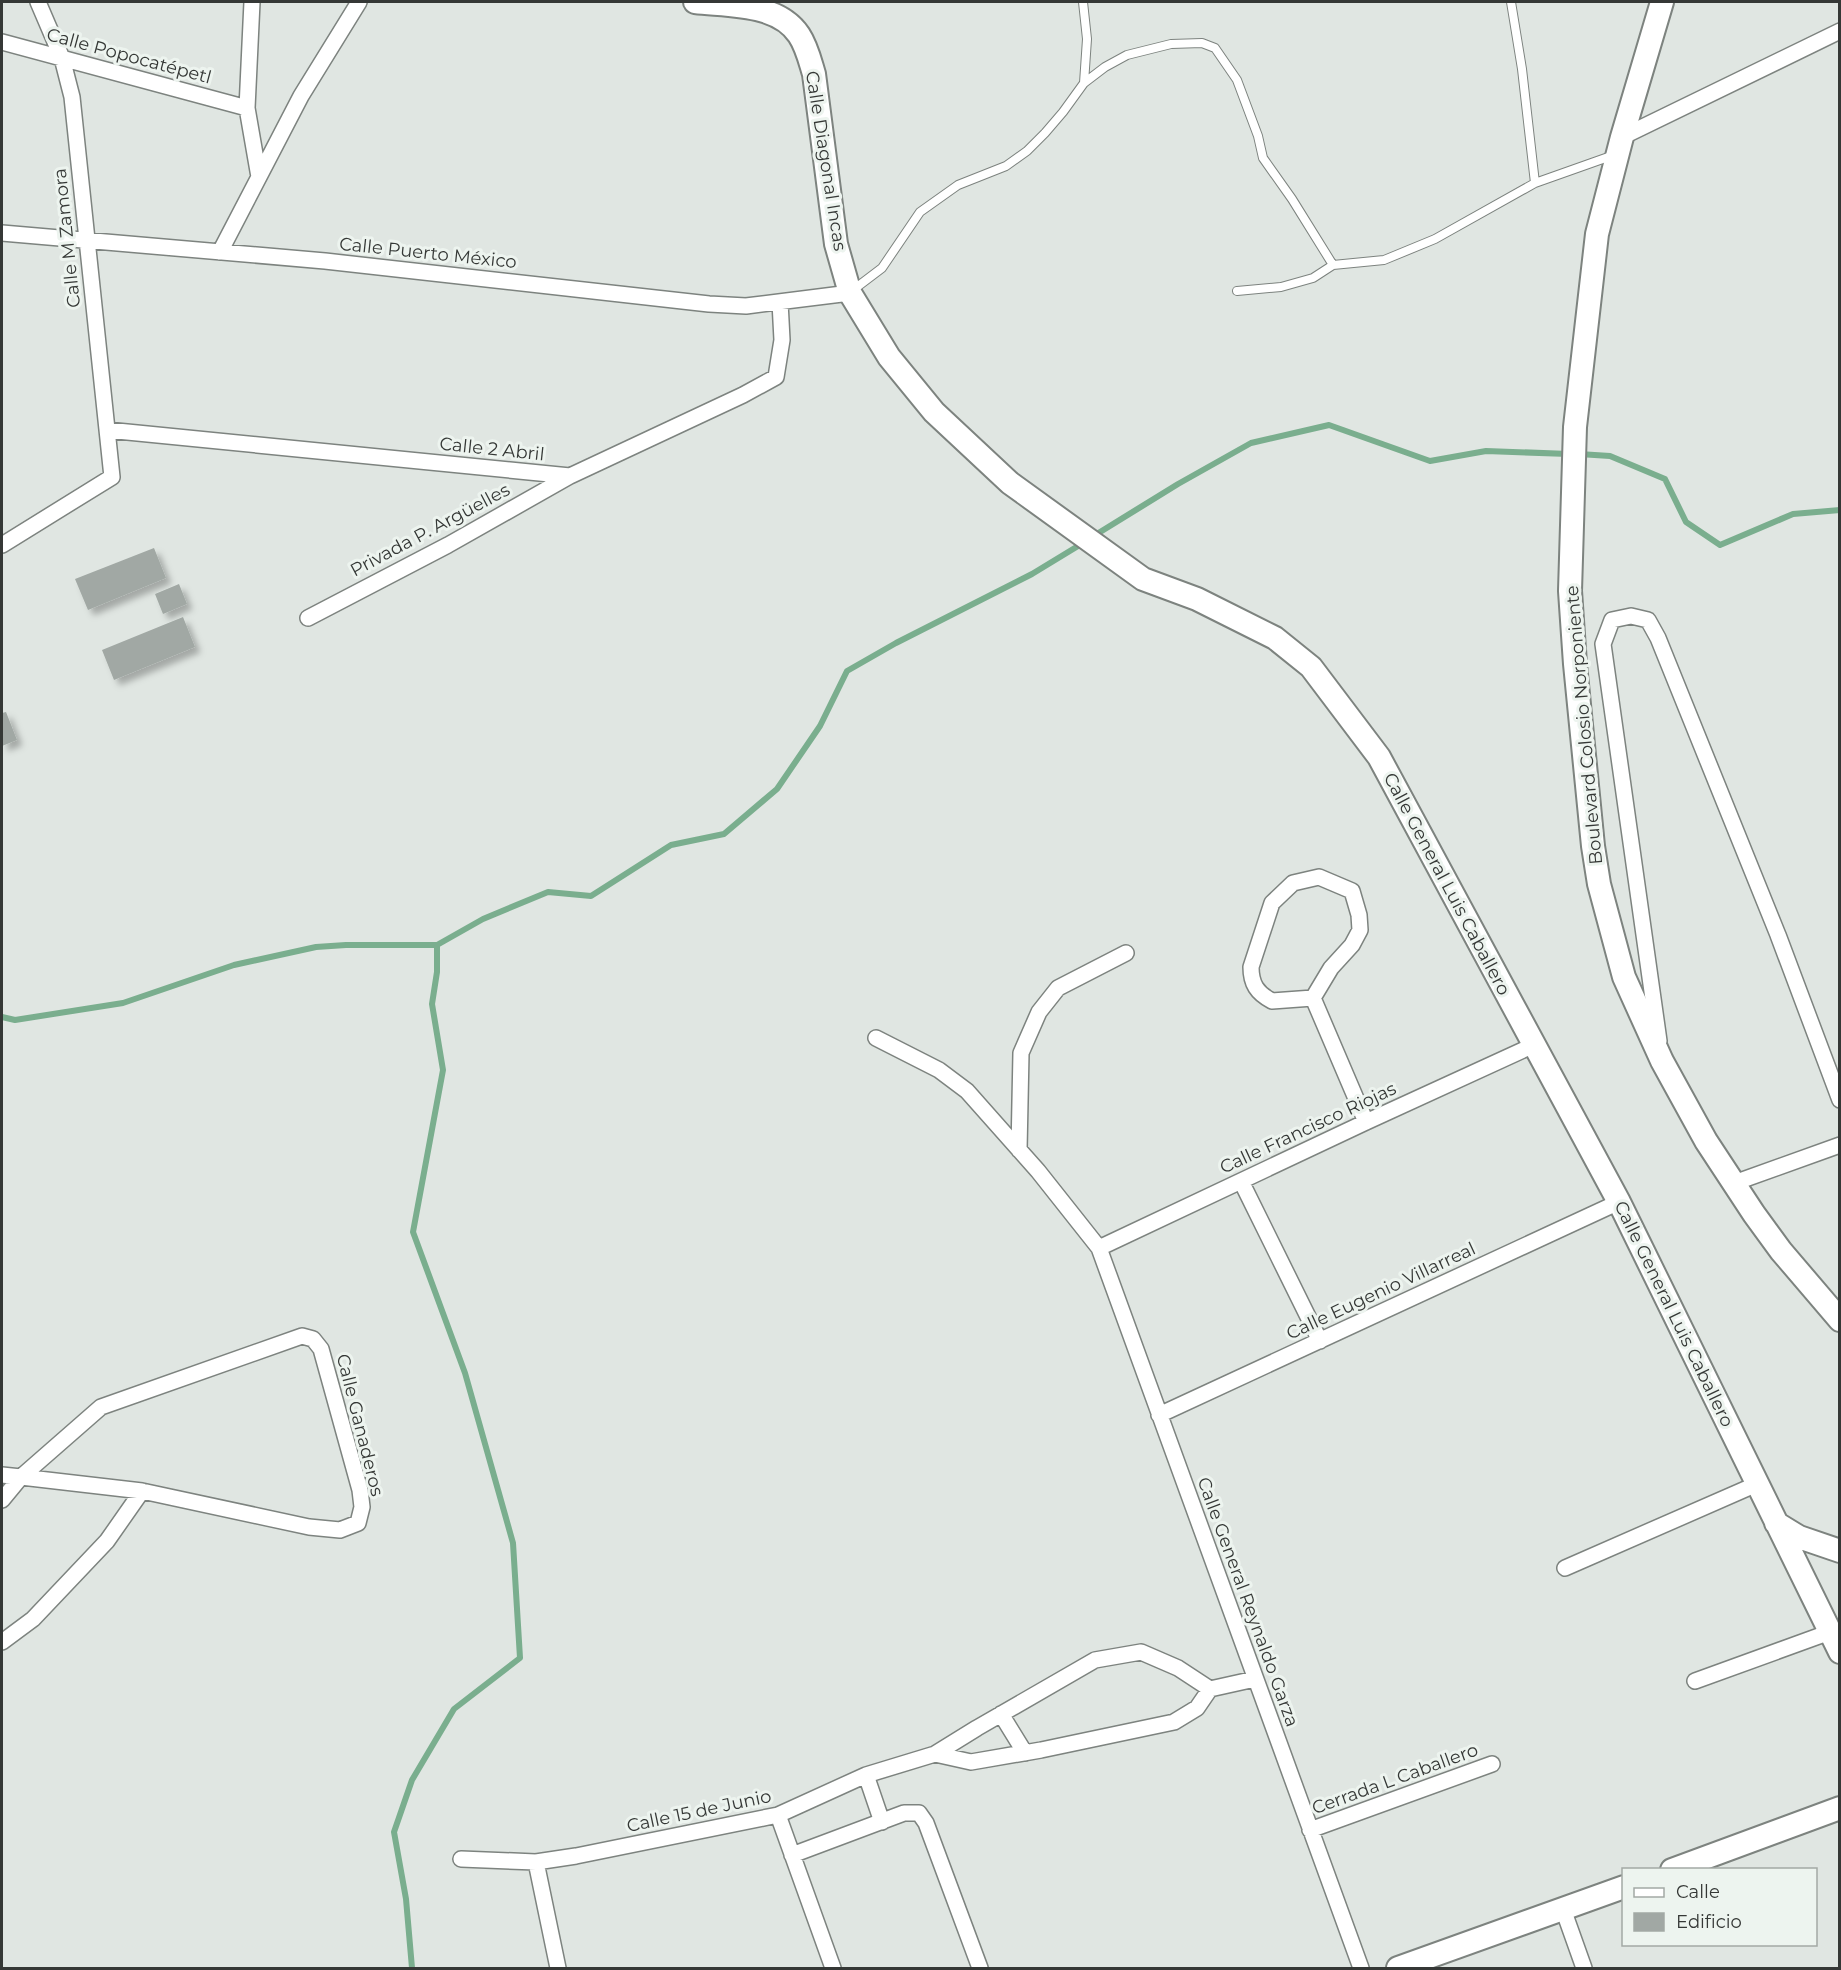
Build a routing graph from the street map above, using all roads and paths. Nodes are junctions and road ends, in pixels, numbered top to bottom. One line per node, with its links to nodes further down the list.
1 (38, 2): 10 (street, Calle M Zamora)
2 (252, 2): 12 (street)
3 (359, 2): 14 (street)
4 (695, 2): 21 (street, Calle Diagonal Incas)
5 (1083, 2): 11 (lane)
6 (1511, 2): 15 (lane)
7 (1662, 2): 13 (street, Boulevard Colosio Norponiente)
8 (1839, 32): 13 (street)
9 (2, 42): 10 (street, Calle Popocatépetl)
10 (62, 58): 12 (street, Calle Popocatépetl); 17 (street, Calle M Zamora)
11 (1084, 83): 19 (lane); 21 (lane)
12 (247, 108): 14 (street)
13 (1620, 146): 15 (lane); 31 (street, Boulevard Colosio Norponiente)
14 (260, 177): 18 (street)
15 (1535, 183): 19 (lane)
16 (2, 233): 17 (street, Calle Puerto México)
17 (87, 240): 18 (street, Calle Puerto México); 23 (street, Calle M Zamora)
18 (220, 252): 22 (street, Calle Puerto México)
19 (1333, 265): 20 (lane)
20 (1237, 291)
21 (850, 293): 22 (street, Calle Puerto México); 30 (street, Calle General Luis Caballero)
22 (780, 302): 24 (street)
23 (107, 430): 24 (street, Calle 2 Abril); 25 (street, Calle M Zamora)
24 (570, 476): 26 (street, Privada P. Argüelles)
25 (2, 545)
26 (308, 618)
27 (1126, 953): 35 (street)
28 (1313, 998): 28 (street); 33 (street)
29 (876, 1038): 35 (street, Calle General Reynaldo Garza)
30 (1534, 1045): 33 (street, Calle Francisco Riojas); 38 (street, Calle General Luis Caballero)
31 (1662, 1061): 32 (street); 37 (street, Boulevard Colosio Norponiente)
32 (1839, 1100)
33 (1366, 1122): 36 (street, Calle Francisco Riojas)
34 (1839, 1145): 37 (street)
35 (1019, 1150): 39 (street, Calle General Reynaldo Garza)
36 (1240, 1181): 39 (street, Calle Francisco Riojas); 41 (street)
37 (1734, 1184): 40 (street, Boulevard Colosio Norponiente)
38 (1619, 1202): 41 (street, Calle Eugenio Villarreal); 45 (street, Calle General Luis Caballero)
39 (1099, 1248): 42 (street, Calle General Reynaldo Garza)
40 (1839, 1320)
41 (1320, 1341): 42 (street, Calle Eugenio Villarreal)
42 (1159, 1415): 53 (street, Calle General Reynaldo Garza)
43 (2, 1475): 44 (street)
44 (21, 1477): 46 (street); 46 (street, Calle Ganaderos); 47 (street)
45 (1757, 1484): 48 (street, Calle General Luis Caballero); 50 (street)
46 (142, 1491): 51 (street)
47 (2, 1500)
48 (1776, 1523): 49 (street); 52 (street, Calle General Luis Caballero)
49 (1839, 1551)
50 (1565, 1568)
51 (2, 1642)
52 (1835, 1642): 54 (street)
53 (1255, 1679): 55 (street); 64 (street, Calle General Reynaldo Garza)
54 (1695, 1681)
55 (1210, 1689): 56 (street, Calle 15 de Junio); 57 (street, Calle 15 de Junio)
56 (1001, 1714): 57 (street); 58 (street, Calle 15 de Junio)
57 (1025, 1753): 58 (street, Calle 15 de Junio)
58 (935, 1754): 60 (street, Calle 15 de Junio)
59 (1492, 1764): 64 (street, Cerrada L Caballero)
60 (866, 1775): 62 (street, Calle 15 de Junio); 63 (street)
61 (1839, 1808): 68 (street)
62 (778, 1815): 65 (street); 67 (street, Calle 15 de Junio)
63 (882, 1821): 65 (street); 73 (street)
64 (1311, 1830): 74 (street, Calle General Reynaldo Garza)
65 (792, 1855): 72 (street)
66 (461, 1859): 67 (street, Calle 15 de Junio)
67 (536, 1862): 71 (street)
68 (1675, 1868)
69 (1622, 1887): 70 (street)
70 (1563, 1909): 75 (street); 76 (street)
71 (558, 1968)
72 (832, 1968)
73 (980, 1968)
74 (1361, 1968)
75 (1398, 1968)
76 (1584, 1968)

